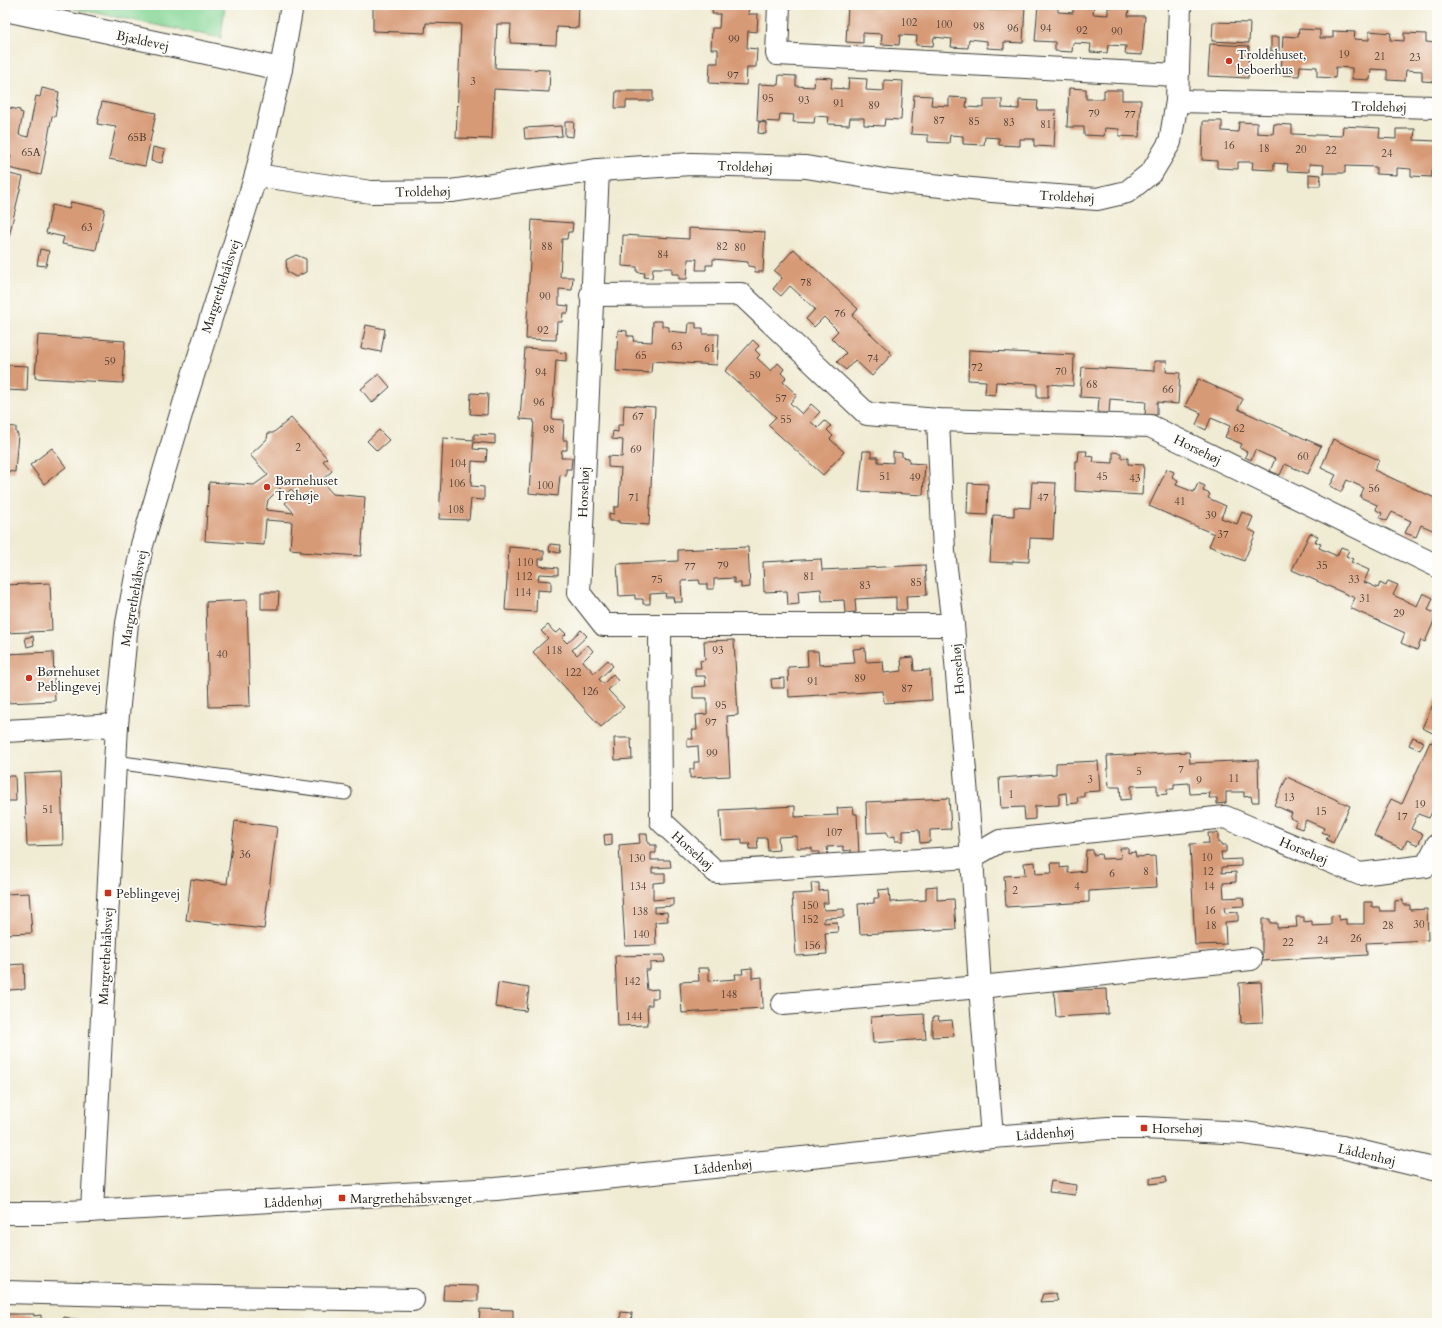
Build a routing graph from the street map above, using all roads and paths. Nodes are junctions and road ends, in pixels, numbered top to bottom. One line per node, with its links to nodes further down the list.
1 (292, 5): 5 (street, Margrethehåbsvej)
2 (779, 5): 6 (street)
3 (1180, 5): 6 (street, Troldehøj)
4 (5, 10): 5 (street, Bjældevej)
5 (281, 69): 10 (street, Margrethehåbsvej)
6 (1177, 75): 7 (street, Troldehøj)
7 (1177, 101): 8 (street, Troldehøj); 9 (street, Troldehøj)
8 (1437, 107)
9 (598, 170): 10 (street, Troldehøj); 11 (street, Horsehøj)
10 (256, 176): 16 (street, Margrethehåbsvej)
11 (591, 295): 12 (street, Horsehøj); 15 (street, Horsehøj)
12 (938, 420): 13 (street, Horsehøj); 14 (street, Horsehøj)
13 (1437, 566)
14 (953, 625): 15 (street, Horsehøj); 21 (street, Horsehøj)
15 (660, 626): 21 (street, Horsehøj)
16 (117, 725): 17 (street); 18 (street, Margrethehåbsvej)
17 (5, 731)
18 (115, 762): 19 (lane); 27 (street, Margrethehåbsvej)
19 (345, 793)
20 (1437, 845): 21 (street, Horsehøj)
21 (972, 857): 23 (street, Horsehøj)
22 (1251, 959): 23 (street)
23 (980, 987): 24 (street); 25 (street, Horsehøj)
24 (783, 1004)
25 (992, 1137): 26 (street, Låddenhøj); 27 (street, Låddenhøj)
26 (1437, 1170)
27 (92, 1211): 28 (street, Låddenhøj)
28 (5, 1213)
29 (5, 1292): 30 (street)
30 (413, 1300)

